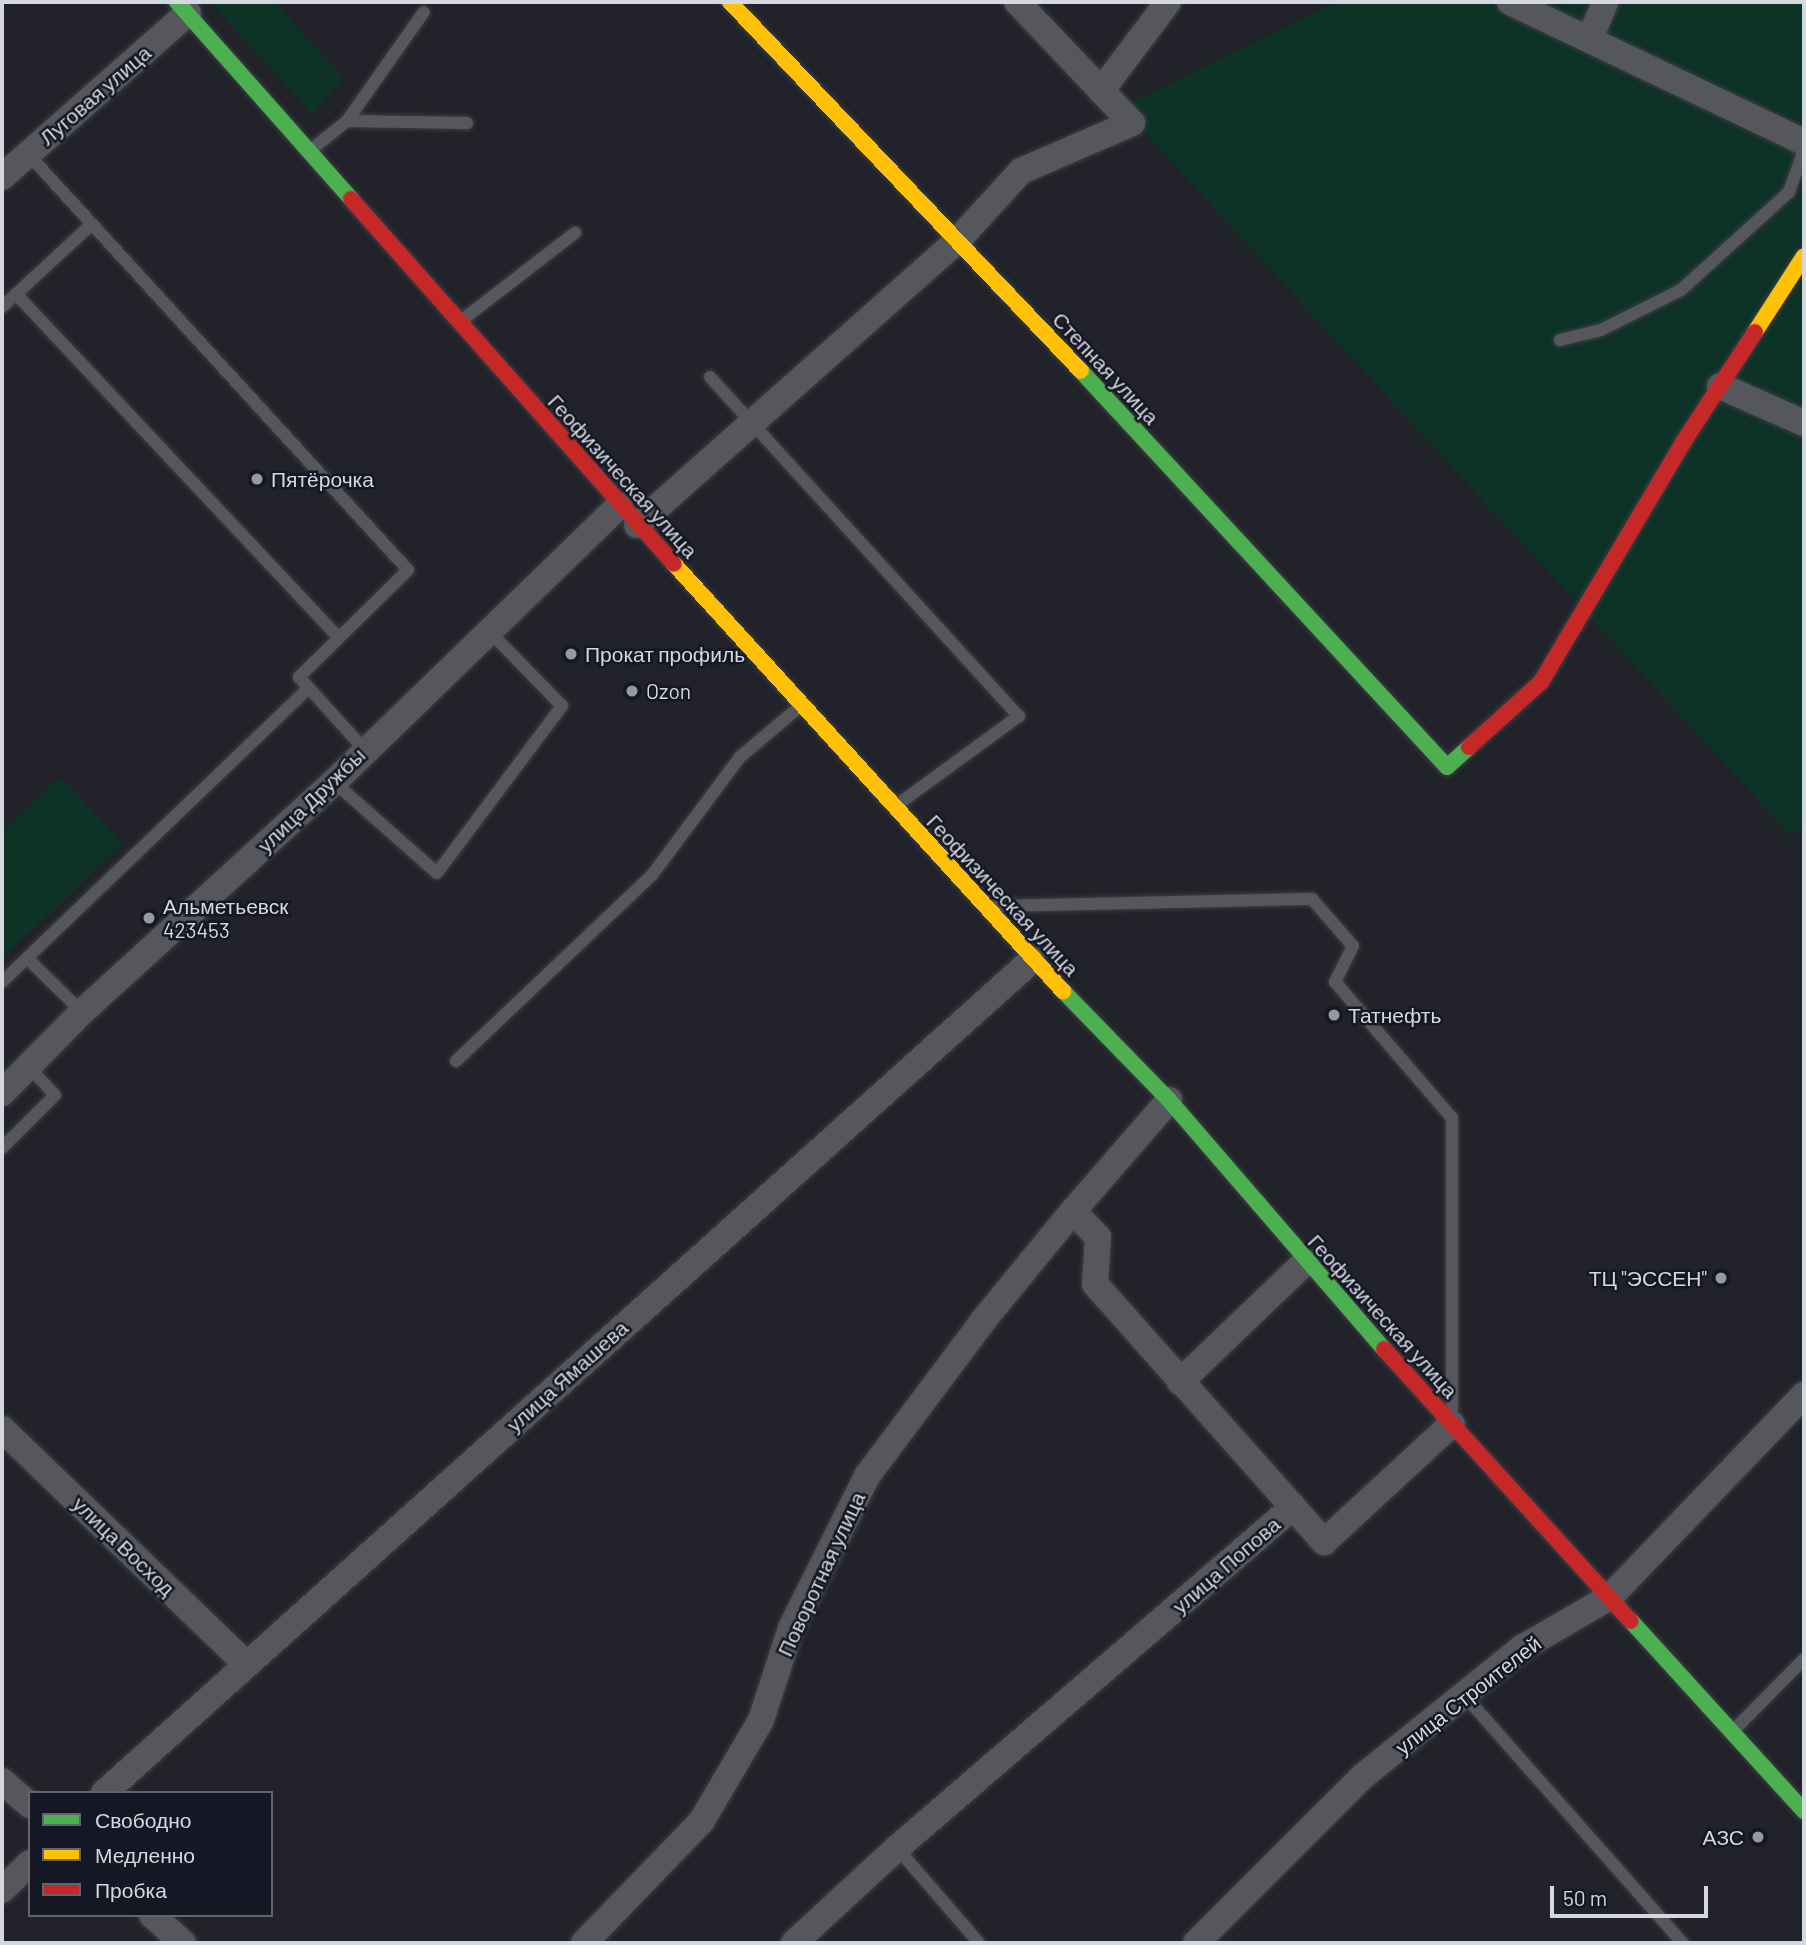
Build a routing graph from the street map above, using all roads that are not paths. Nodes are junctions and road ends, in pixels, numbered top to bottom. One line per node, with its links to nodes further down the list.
1 (730, 2): 19 (main road, Степная улица)
2 (1017, 2): 9 (street)
3 (1168, 2): 9 (street)
4 (1510, 2): 8 (street)
5 (1605, 2): 8 (street)
6 (183, 7): 14 (main road, Геофизическая улица); 15 (street, Луговая улица)
7 (424, 12): 10 (lane)
8 (1590, 38): 12 (street)
9 (1101, 90): 19 (street, улица Дружбы)
10 (347, 121): 11 (lane); 14 (lane)
11 (467, 123)
12 (1804, 142)
13 (1804, 150): 24 (lane)
14 (309, 151): 23 (main road, Геофизическая улица)
15 (28, 154): 16 (street, Луговая улица); 17 (lane)
16 (2, 177)
17 (92, 224): 21 (lane); 31 (lane)
18 (575, 233): 23 (lane)
19 (959, 239): 26 (main road, Степная улица); 28 (street, улица Дружбы)
20 (1804, 256): 26 (main road)
21 (16, 294): 22 (lane); 31 (lane)
22 (2, 307)
23 (459, 322): 29 (main road, Геофизическая улица)
24 (1560, 340)
25 (710, 377): 28 (lane)
26 (1720, 386): 27 (street)
27 (1804, 423)
28 (751, 426): 29 (street, улица Дружбы); 36 (lane)
29 (629, 515): 30 (street, улица Дружбы); 33 (main road, Геофизическая улица)
30 (489, 631): 34 (street, улица Дружбы); 35 (lane)
31 (337, 636): 32 (lane)
32 (309, 688): 34 (lane); 38 (lane)
33 (801, 705): 36 (main road, Геофизическая улица); 42 (lane)
34 (364, 749): 35 (street, улица Дружбы)
35 (334, 782): 41 (street, улица Дружбы)
36 (894, 807): 37 (main road, Геофизическая улица)
37 (983, 906): 39 (main road, Геофизическая улица); 51 (lane)
38 (27, 958): 40 (lane); 41 (lane)
39 (1032, 960): 45 (main road, Геофизическая улица); 56 (street, улица Ямашева)
40 (2, 982)
41 (82, 1012): 43 (street, улица Дружбы)
42 (456, 1061)
43 (29, 1066): 44 (street, улица Дружбы); 46 (lane)
44 (2, 1093)
45 (1169, 1100): 47 (street); 48 (main road, Геофизическая улица)
46 (2, 1148)
47 (1073, 1211): 49 (street, улица Попова); 68 (street, Поворотная улица)
48 (1305, 1262): 49 (street); 51 (main road, Геофизическая улица)
49 (1180, 1382): 53 (street, улица Попова)
50 (1804, 1395): 54 (street, улица Строителей)
51 (1452, 1424): 53 (street); 54 (main road, Геофизическая улица)
52 (2, 1429): 56 (street, улица Восход)
53 (1293, 1507): 63 (street, улица Попова)
54 (1610, 1597): 57 (street, улица Строителей); 58 (main road, Геофизическая улица)
55 (1804, 1660): 58 (lane)
56 (246, 1664): 60 (street, улица Ямашева)
57 (1464, 1695): 71 (street, улица Строителей); 72 (lane)
58 (1732, 1732): 62 (main road, Геофизическая улица)
59 (2, 1781): 61 (street)
60 (106, 1791)
61 (28, 1803)
62 (1804, 1811)
63 (897, 1848): 69 (street, улица Попова); 70 (lane)
64 (28, 1865): 65 (street)
65 (2, 1890)
66 (154, 1917): 67 (street)
67 (183, 1943)
68 (584, 1943)
69 (794, 1943)
70 (979, 1943)
71 (1196, 1943)
72 (1683, 1943)

